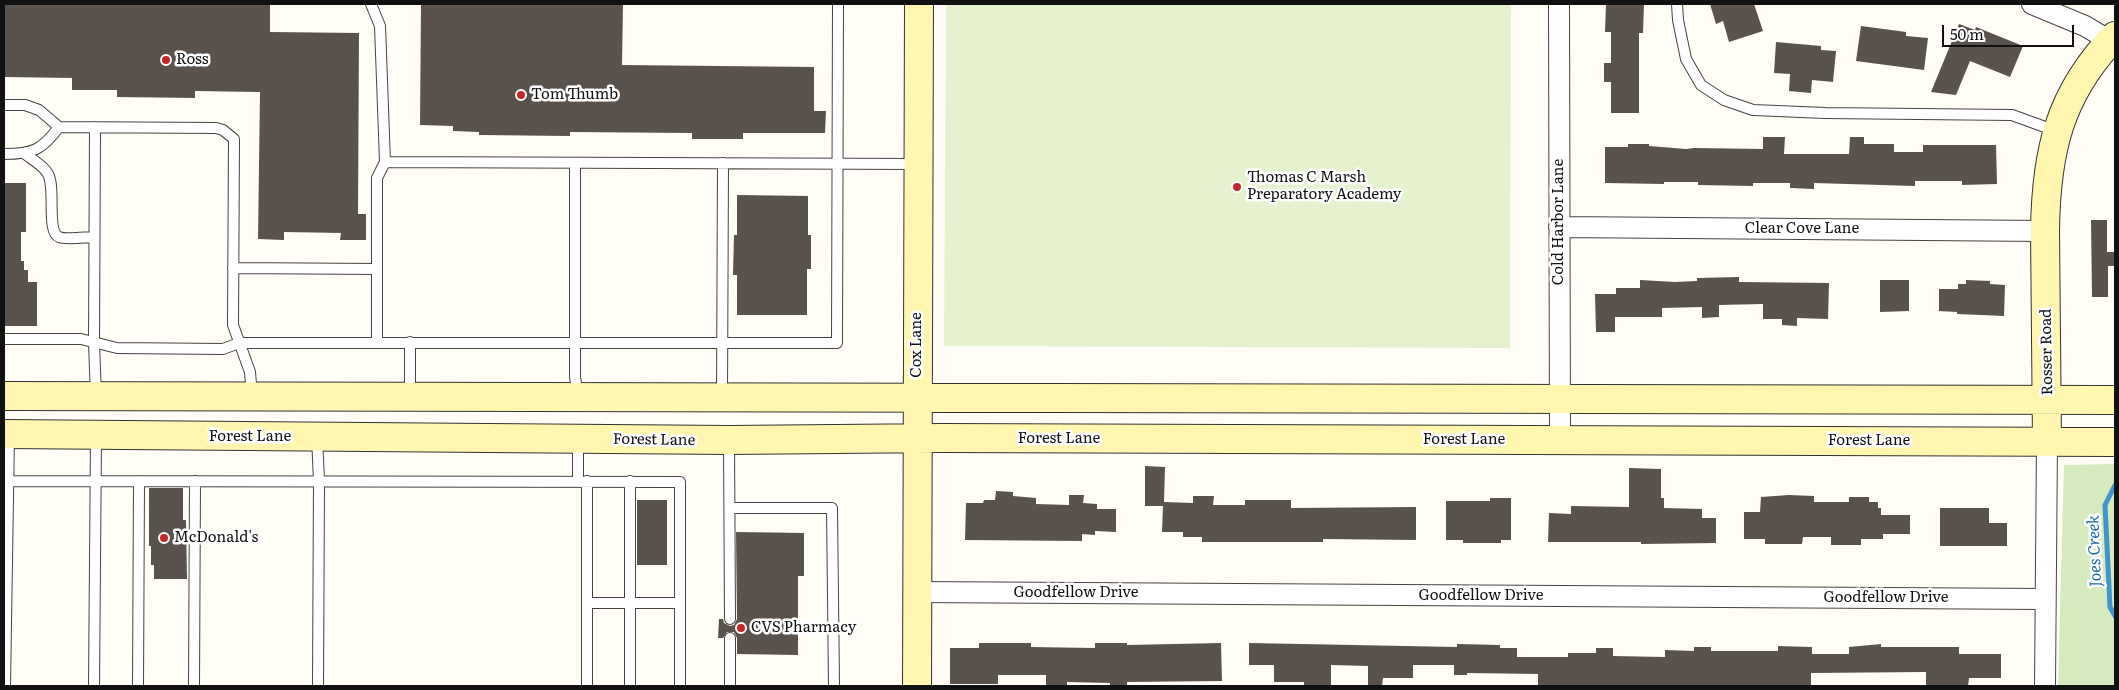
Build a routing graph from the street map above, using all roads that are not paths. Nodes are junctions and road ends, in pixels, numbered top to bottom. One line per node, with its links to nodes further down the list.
1 (371, 4): 14 (lane)
2 (838, 4): 17 (lane)
3 (919, 4): 18 (main road, Cox Lane)
4 (1559, 4): 19 (street, Cold Harbor Lane)
5 (1677, 4): 11 (lane)
6 (2032, 4): 7 (street)
7 (2112, 38): 11 (main road, Rosser Road)
8 (4, 104): 9 (lane)
9 (59, 126): 10 (lane); 13 (lane)
10 (95, 127): 21 (lane); 22 (lane)
11 (2057, 132): 20 (main road, Rosser Road)
12 (4, 154): 13 (lane)
13 (25, 154): 21 (lane)
14 (385, 162): 15 (lane); 23 (lane)
15 (575, 163): 16 (lane); 28 (lane)
16 (723, 163): 17 (lane); 29 (lane)
17 (837, 163): 18 (lane); 29 (lane)
18 (918, 164): 37 (main road, Cox Lane)
19 (1559, 227): 20 (street, Clear Cove Lane); 38 (street, Cold Harbor Lane)
20 (2045, 231): 39 (main road, Rosser Road)
21 (94, 237): 30 (lane)
22 (233, 268): 23 (lane); 27 (lane)
23 (377, 269): 25 (lane)
24 (4, 339): 30 (lane)
25 (377, 342): 26 (lane); 27 (lane)
26 (410, 342): 28 (lane); 34 (lane)
27 (239, 343): 30 (lane); 33 (lane)
28 (575, 343): 29 (lane); 35 (lane)
29 (722, 343): 36 (lane)
30 (94, 344): 32 (lane)
31 (4, 396): 32 (main road)
32 (96, 397): 33 (main road); 42 (main road)
33 (252, 397): 34 (main road)
34 (410, 398): 35 (main road)
35 (578, 398): 36 (main road); 45 (main road)
36 (722, 398): 37 (main road)
37 (917, 398): 38 (main road); 44 (main road, Cox Lane)
38 (1560, 399): 39 (main road); 47 (street, Cold Harbor Lane)
39 (2047, 399): 40 (main road); 48 (main road, Rosser Road)
40 (2115, 400)
41 (6, 434): 42 (main road, Forest Lane); 50 (lane)
42 (96, 436): 43 (main road, Forest Lane); 51 (lane)
43 (317, 437): 45 (main road, Forest Lane); 54 (lane)
44 (917, 438): 46 (main road, Forest Lane); 47 (main road, Forest Lane); 58 (main road, Cox Lane)
45 (578, 439): 46 (main road, Forest Lane); 55 (lane)
46 (729, 440): 57 (lane)
47 (1560, 440): 48 (main road, Forest Lane)
48 (2047, 442): 49 (main road, Forest Lane); 59 (street, Rosser Road)
49 (2115, 442)
50 (6, 480): 51 (lane); 65 (lane)
51 (96, 480): 52 (lane); 66 (lane)
52 (139, 481): 53 (lane); 67 (lane)
53 (195, 481): 54 (lane); 68 (lane)
54 (319, 481): 55 (lane); 69 (lane)
55 (583, 481): 56 (lane); 60 (lane)
56 (630, 481): 61 (lane); 62 (lane)
57 (731, 508): 63 (lane); 74 (lane)
58 (916, 592): 59 (street, Goodfellow Drive); 75 (main road, Cox Lane)
59 (2045, 599): 76 (street, Rosser Road)
60 (587, 603): 61 (lane); 70 (lane)
61 (631, 603): 62 (lane); 71 (lane)
62 (680, 603): 72 (lane)
63 (730, 619)
64 (730, 638): 73 (lane)
65 (5, 686)
66 (94, 686)
67 (138, 686)
68 (194, 686)
69 (318, 686)
70 (587, 686)
71 (630, 686)
72 (680, 686)
73 (730, 686)
74 (834, 686)
75 (917, 686)
76 (2045, 686)

